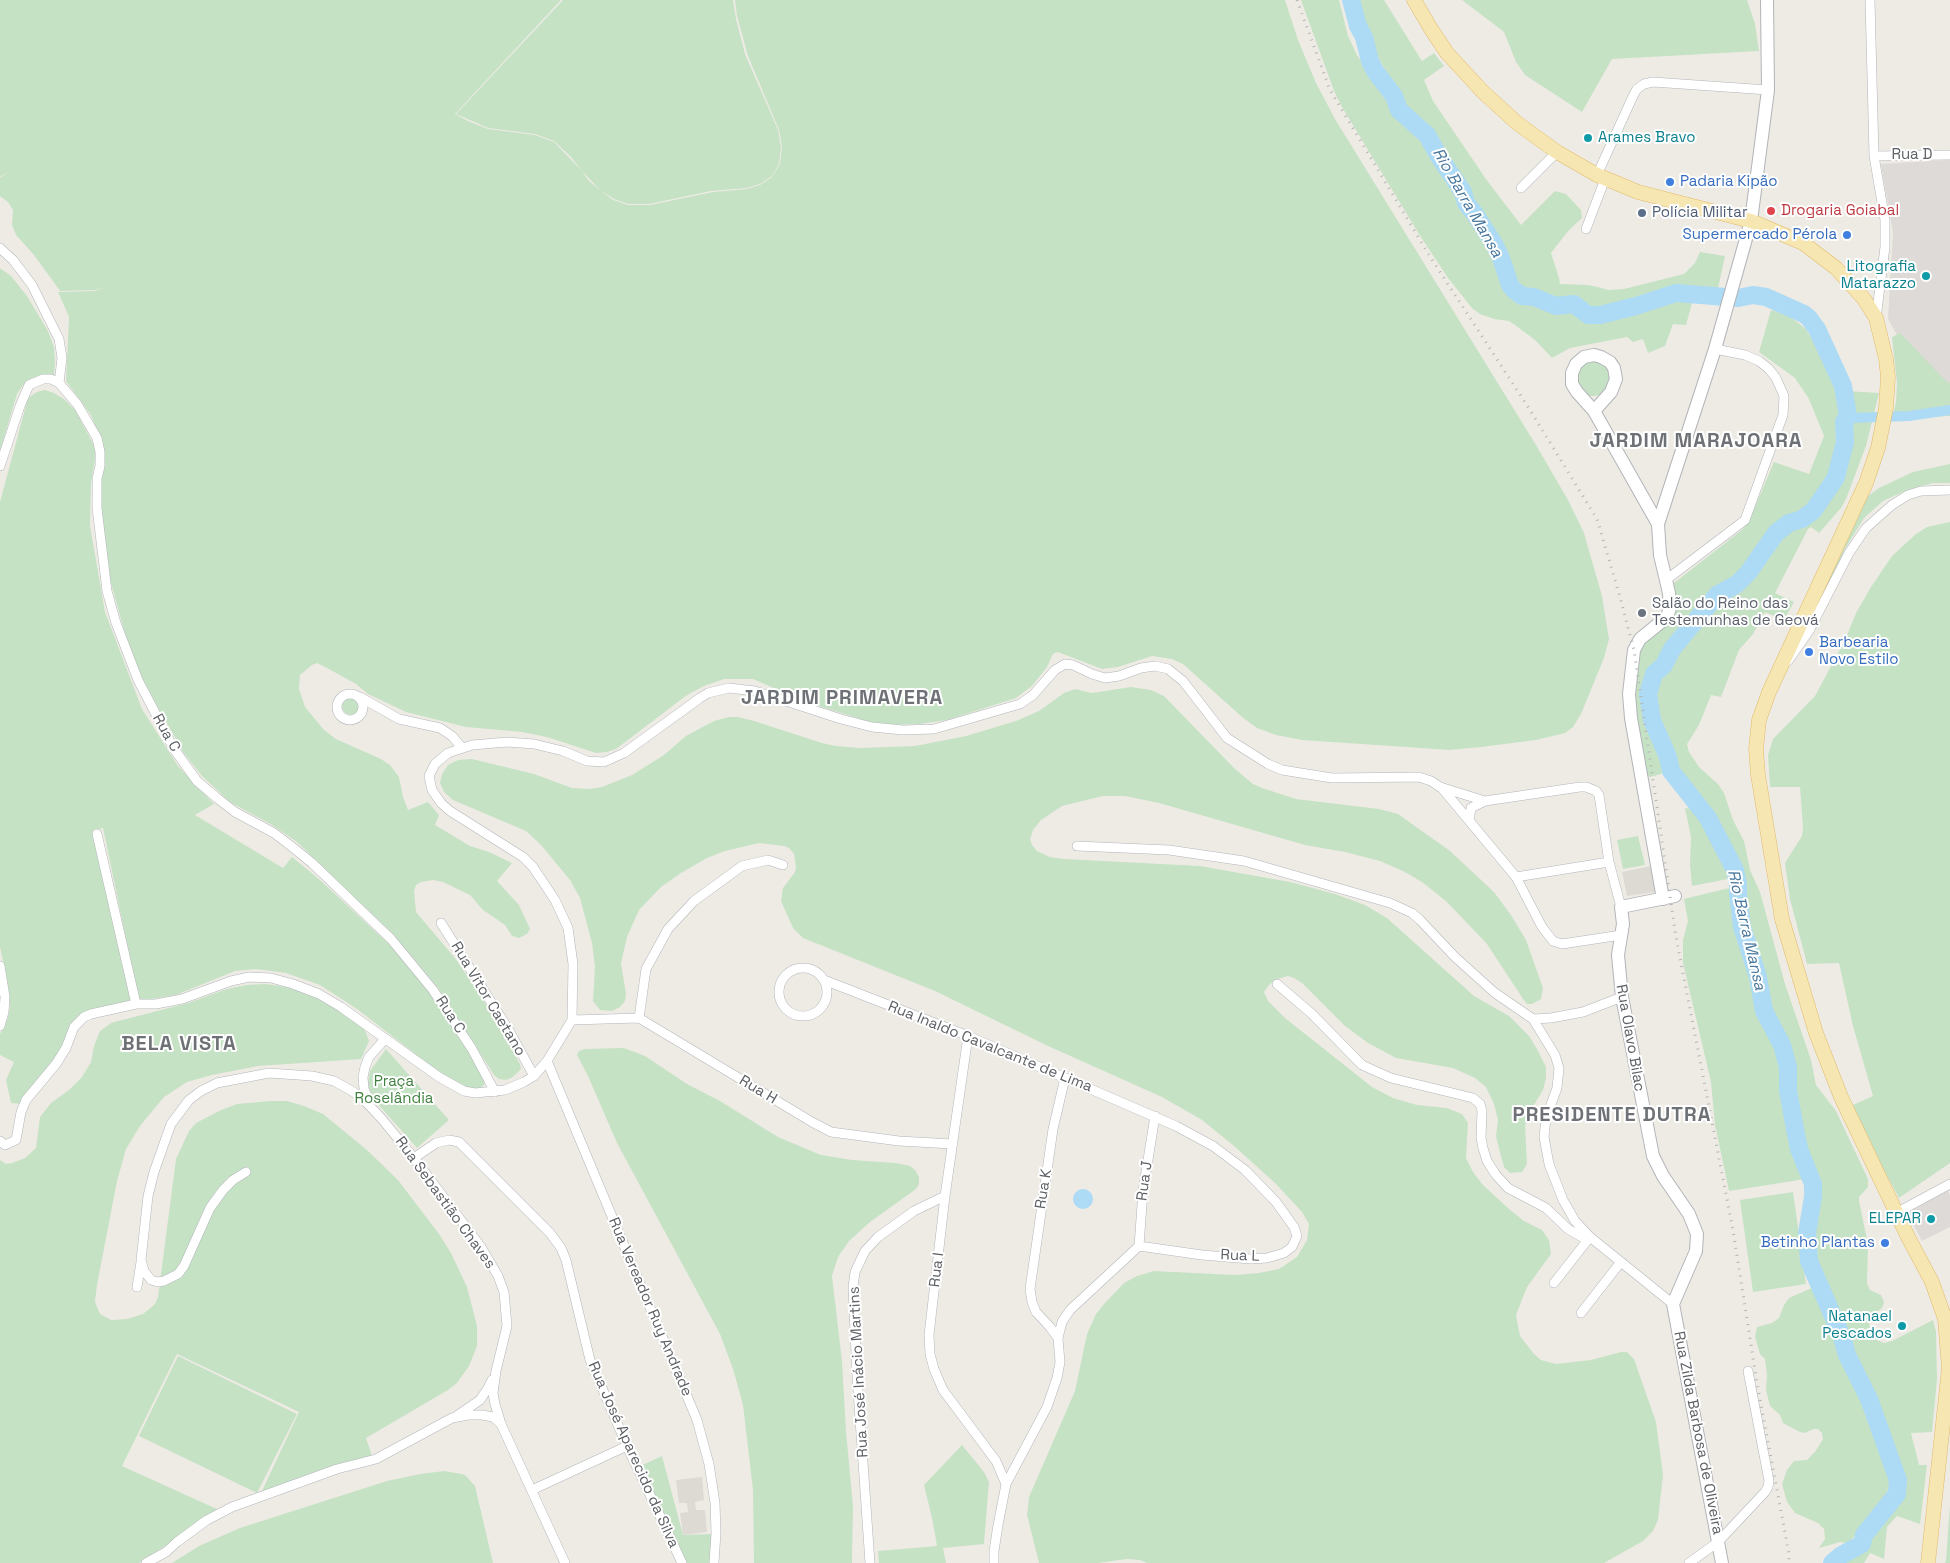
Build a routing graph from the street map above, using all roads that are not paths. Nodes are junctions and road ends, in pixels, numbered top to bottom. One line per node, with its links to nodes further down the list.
1 (1414, 0): 5 (main road)
2 (1767, 0): 4 (street)
3 (1870, 0): 7 (street)
4 (1768, 90): 8 (street); 10 (street)
5 (1557, 152): 8 (main road); 9 (street)
6 (1950, 155): 7 (street, Rua D)
7 (1874, 156): 13 (street)
8 (1601, 177): 10 (main road); 11 (street)
9 (1522, 188)
10 (1750, 221): 13 (main road); 14 (street)
11 (1586, 229)
12 (0, 248): 15 (street)
13 (1876, 318): 21 (main road)
14 (1715, 349): 19 (street); 20 (street)
15 (59, 384): 17 (street); 49 (street, Rua C)
16 (1594, 411): 19 (street)
17 (1, 462)
18 (1950, 490): 21 (street)
19 (1658, 524): 20 (street)
20 (1666, 580): 32 (street)
21 (1804, 628): 58 (main road)
22 (360, 697): 23 (street)
23 (462, 748): 24 (street); 42 (street)
24 (1440, 787): 25 (street); 26 (street)
25 (1485, 801): 26 (street); 29 (street)
26 (1469, 820): 31 (street)
27 (97, 834): 39 (street)
28 (1077, 846): 41 (street)
29 (1609, 862): 31 (street); 32 (street)
30 (783, 865): 40 (street)
31 (1516, 877): 34 (street)
32 (1621, 907): 34 (street, Rua Olavo Bilac)
33 (441, 923): 47 (street, Rua Vitor Caetano)
34 (1621, 935): 38 (street, Rua Olavo Bilac)
35 (0, 966): 43 (street)
36 (824, 980): 36 (street, Rua Inaldo Cavalcante de Lima); 44 (street, Rua Inaldo Cavalcante de Lima)
37 (1277, 984): 59 (street)
38 (1622, 997): 41 (street); 65 (street, Rua Olavo Bilac)
39 (136, 1004): 45 (street); 52 (street)
40 (639, 1018): 42 (street); 53 (street, Rua H)
41 (1533, 1019): 59 (street)
42 (572, 1020): 46 (street)
43 (0, 1026)
44 (968, 1036): 48 (street, Rua Inaldo Cavalcante de Lima); 53 (street, Rua I)
45 (385, 1039): 49 (street); 51 (street)
46 (547, 1061): 47 (street); 83 (street, Rua Vereador Ruy Andrade)
47 (534, 1076): 49 (street)
48 (1065, 1078): 50 (street, Rua Inaldo Cavalcante de Lima); 68 (street, Rua K)
49 (496, 1092)
50 (1155, 1116): 60 (street, Rua J); 60 (street, Rua L)
51 (381, 1118): 54 (street, Rua Sebastião Chaves); 61 (street, Rua Sebastião Chaves)
52 (0, 1141)
53 (952, 1144): 57 (street, Rua I)
54 (414, 1158): 70 (street, Rua Sebastião Chaves); 74 (street, Rua José Aparecido da Silva)
55 (246, 1172): 61 (street)
56 (1950, 1184): 58 (street)
57 (945, 1196): 75 (street, Rua I); 84 (street, Rua José Inácio Martins)
58 (1896, 1213): 88 (main road)
59 (1588, 1238): 62 (street); 63 (street)
60 (1139, 1246): 66 (street)
61 (141, 1260): 64 (street, Rua Sebastião Chaves)
62 (1620, 1263): 65 (street); 67 (street)
63 (1554, 1283)
64 (137, 1288)
65 (1673, 1304): 79 (street, Rua Zilda Barbosa de Oliveira)
66 (1070, 1310): 68 (street); 69 (street)
67 (1582, 1313)
68 (1041, 1317): 69 (street)
69 (1058, 1338): 76 (street)
70 (496, 1371): 72 (street); 73 (street, Rua Sebastião Chaves)
71 (1748, 1371): 79 (street)
72 (452, 1418): 73 (street); 80 (street)
73 (501, 1424): 78 (street, Rua Sebastião Chaves)
74 (627, 1446): 78 (street); 82 (street, Rua José Aparecido da Silva)
75 (996, 1460): 76 (street); 77 (street, Rua I)
76 (1017, 1465): 77 (street)
77 (1006, 1484): 85 (street)
78 (532, 1490): 81 (street, Rua Sebastião Chaves)
79 (1718, 1542): 86 (street); 87 (street, Rua Zilda Barbosa de Oliveira)
80 (146, 1563)
81 (566, 1563)
82 (682, 1563)
83 (714, 1563)
84 (870, 1563)
85 (994, 1563)
86 (1689, 1563)
87 (1722, 1563)
88 (1928, 1563)

